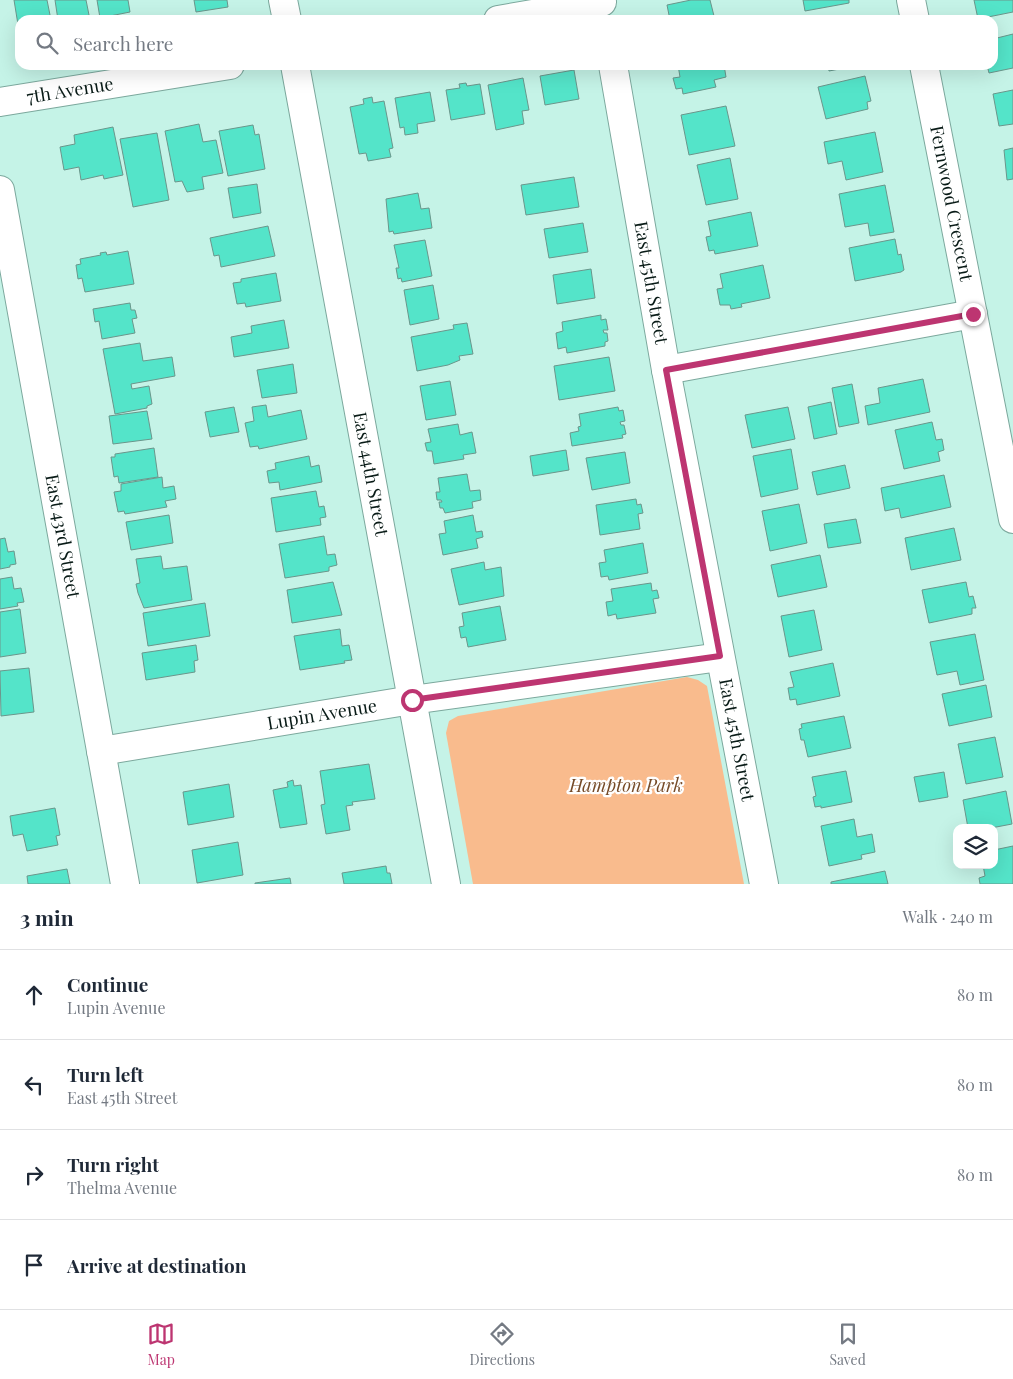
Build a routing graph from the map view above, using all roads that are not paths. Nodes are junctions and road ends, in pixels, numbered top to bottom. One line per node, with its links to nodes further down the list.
1 (283, 0): 4 (street)
2 (911, 0): 6 (street)
3 (603, 7): 5 (street)
4 (286, 15)
5 (538, 15)
6 (914, 15)
7 (199, 70): 11 (street, 7th Avenue)
8 (296, 70): 17 (street, East 44th Street)
9 (614, 70): 14 (street, East 45th Street)
10 (925, 70): 13 (street, Fernwood Crescent)
11 (0, 102)
12 (0, 190): 18 (street, East 43rd Street)
13 (973, 314): 14 (street); 15 (street, Fernwood Crescent)
14 (666, 370): 16 (street, East 45th Street)
15 (1013, 519)
16 (720, 656): 17 (street, Lupin Avenue); 21 (street, East 45th Street)
17 (412, 700): 18 (street, Lupin Avenue); 20 (street, East 44th Street)
18 (101, 751): 19 (street, East 43rd Street)
19 (125, 884)
20 (446, 884)
21 (764, 884)

